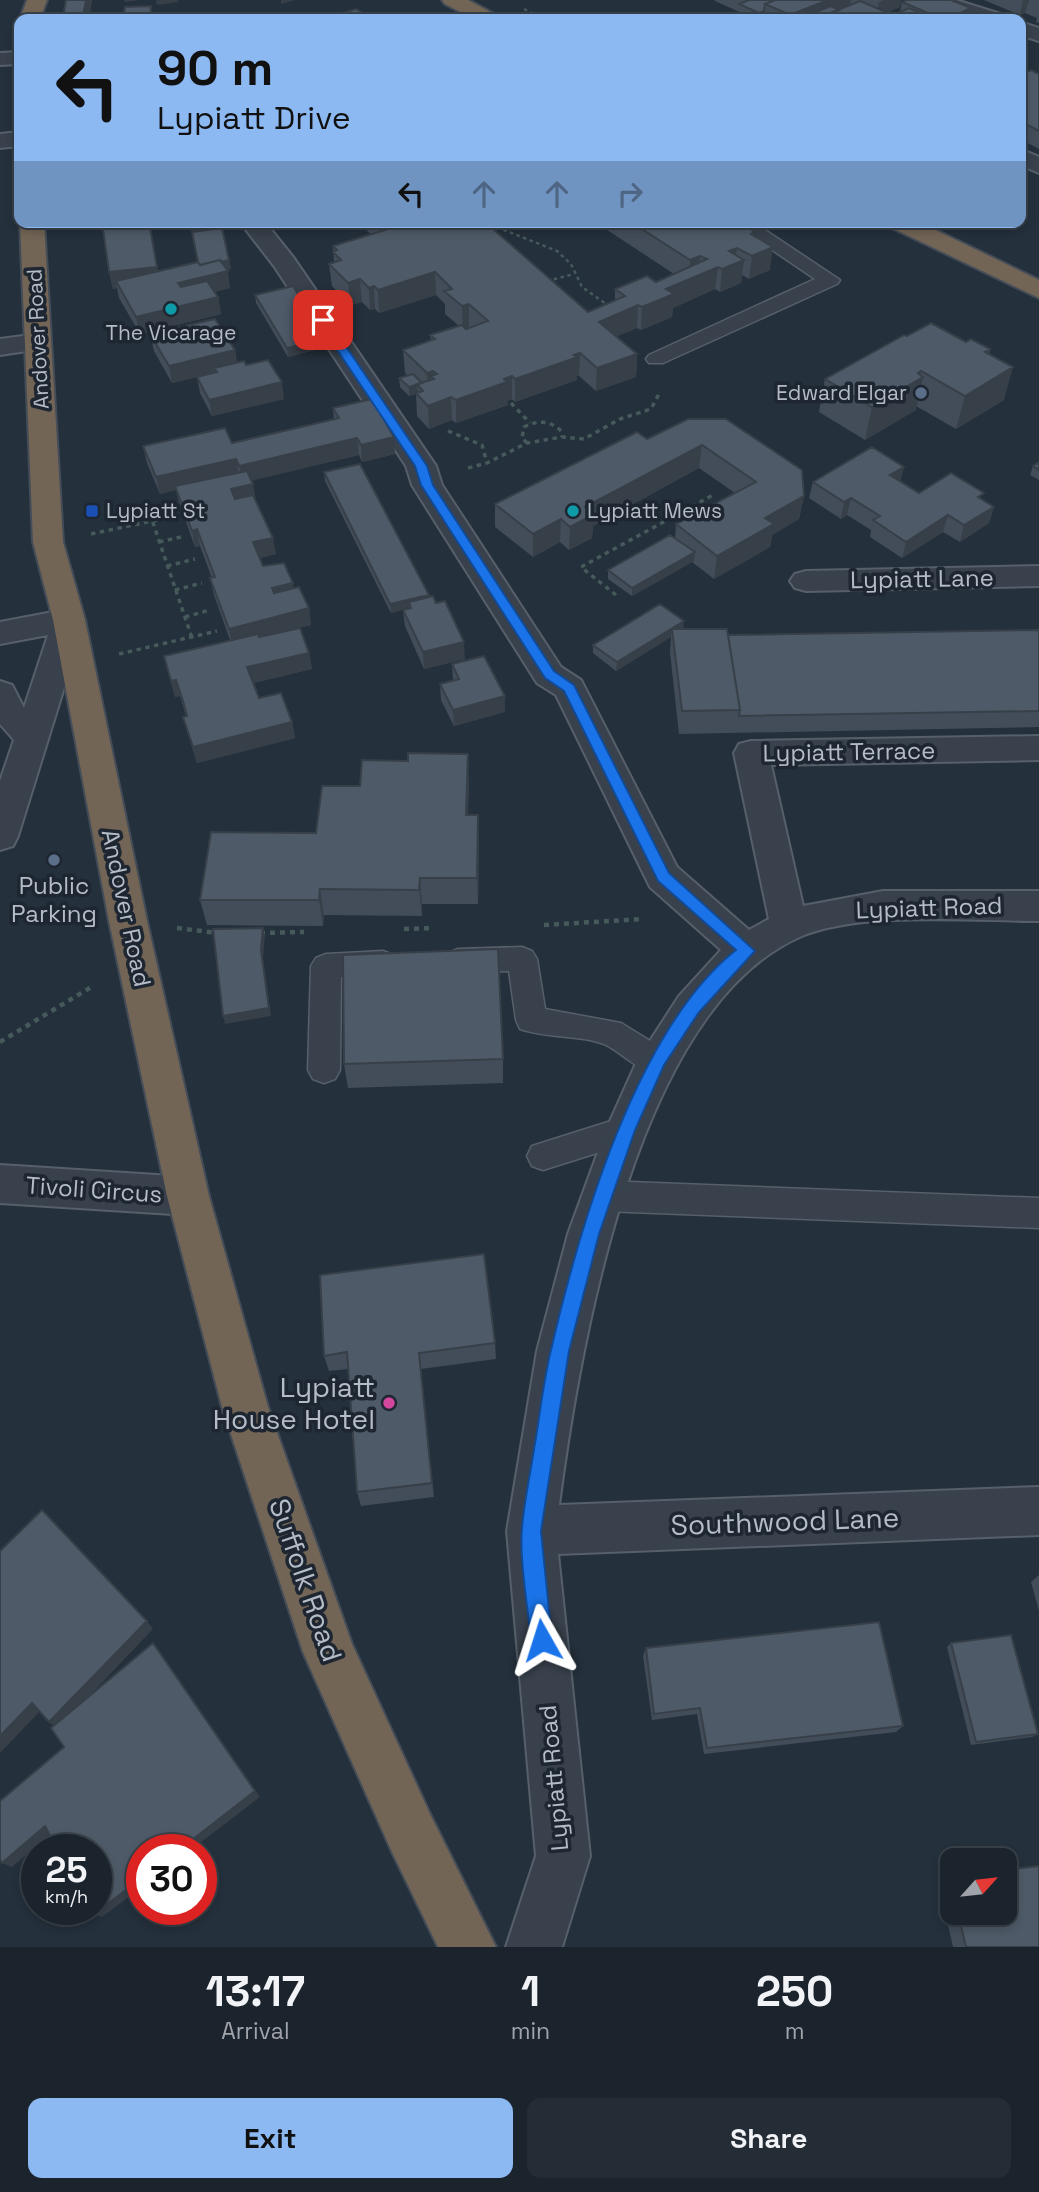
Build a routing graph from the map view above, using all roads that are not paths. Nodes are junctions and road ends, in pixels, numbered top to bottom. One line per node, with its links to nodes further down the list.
1 (452, 0): 3 (highway)
2 (935, 0): 4 (street)
3 (479, 14)
4 (981, 14)
5 (32, 228): 10 (highway, Andover Road)
6 (257, 228): 23 (street)
7 (749, 228): 12 (lane)
8 (911, 228): 9 (highway)
9 (1039, 290)
10 (38, 342): 11 (street); 15 (highway, Andover Road)
11 (0, 346)
12 (656, 359)
13 (1039, 576): 14 (street, Lypiatt Lane)
14 (806, 581)
15 (69, 620): 16 (street); 18 (street); 29 (highway, Andover Road)
16 (0, 633)
17 (0, 693): 18 (street)
18 (30, 736): 20 (street)
19 (1039, 748): 22 (street, Lypiatt Terrace)
20 (0, 836)
21 (1039, 906): 22 (street, Lypiatt Road)
22 (789, 926): 23 (street, Lypiatt Road)
23 (747, 951): 24 (street, Lypiatt Road)
24 (657, 1061): 25 (lane); 26 (street, Lypiatt Road)
25 (324, 1070)
26 (627, 1130): 27 (lane); 30 (street, Lypiatt Road)
27 (544, 1156)
28 (0, 1184): 29 (street, Tivoli Circus)
29 (188, 1196): 34 (highway, Suffolk Road)
30 (604, 1196): 31 (lane); 33 (street, Lypiatt Road)
31 (1039, 1213)
32 (1039, 1511): 33 (street, Southwood Lane)
33 (531, 1531): 35 (street, Lypiatt Road)
34 (468, 1947)
35 (534, 1947)

